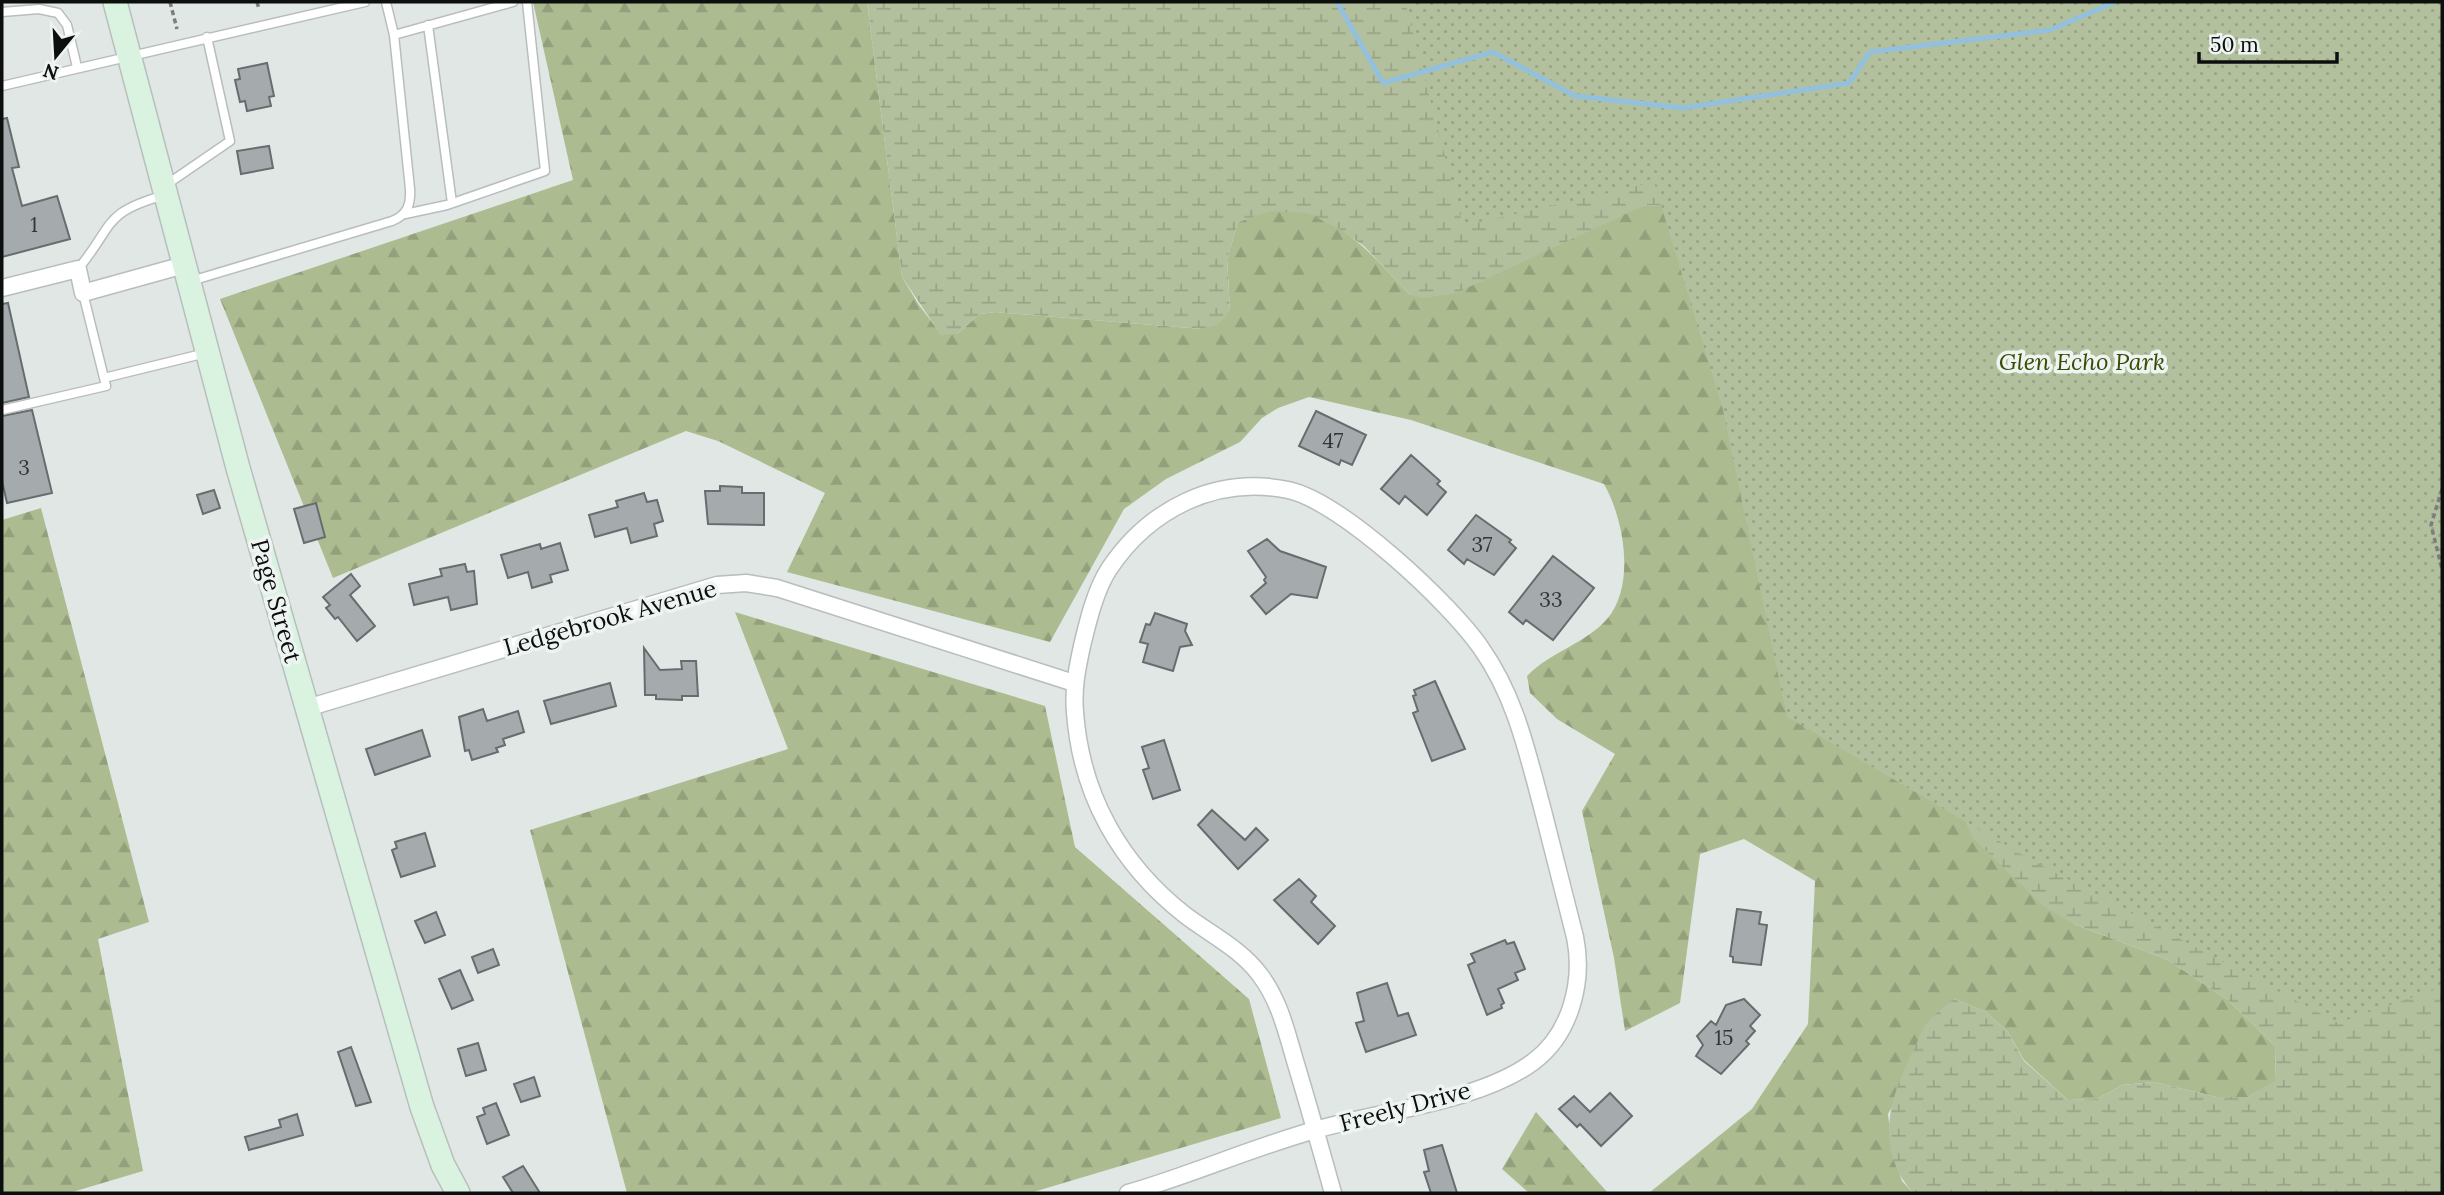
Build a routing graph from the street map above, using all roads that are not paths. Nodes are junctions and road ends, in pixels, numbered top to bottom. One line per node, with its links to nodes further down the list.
1 (116, 2): 10 (street, Page Street)
2 (365, 2): 9 (lane)
3 (386, 2): 8 (lane)
4 (513, 2): 7 (lane)
5 (527, 2): 14 (lane)
6 (2, 12): 11 (lane)
7 (428, 25): 8 (lane); 14 (lane)
8 (394, 35): 15 (lane)
9 (207, 37): 10 (lane); 13 (lane)
10 (129, 55): 11 (lane); 13 (street, Page Street)
11 (77, 67): 12 (lane)
12 (2, 86)
13 (165, 191): 16 (lane); 17 (street, Page Street)
14 (452, 203): 15 (lane)
15 (405, 214): 17 (lane)
16 (78, 269): 18 (street); 19 (street)
17 (186, 273): 19 (street); 20 (street, Page Street)
18 (2, 288)
19 (83, 293): 21 (lane)
20 (207, 353): 21 (lane); 24 (street, Page Street)
21 (104, 377): 22 (lane)
22 (2, 410)
23 (1074, 683): 24 (street, Ledgebrook Avenue); 25 (street, Freely Drive); 25 (street, Freely Drive)
24 (307, 708): 26 (street, Page Street)
25 (1315, 1130): 27 (street); 28 (street)
26 (458, 1193)
27 (1128, 1193)
28 (1333, 1193)

